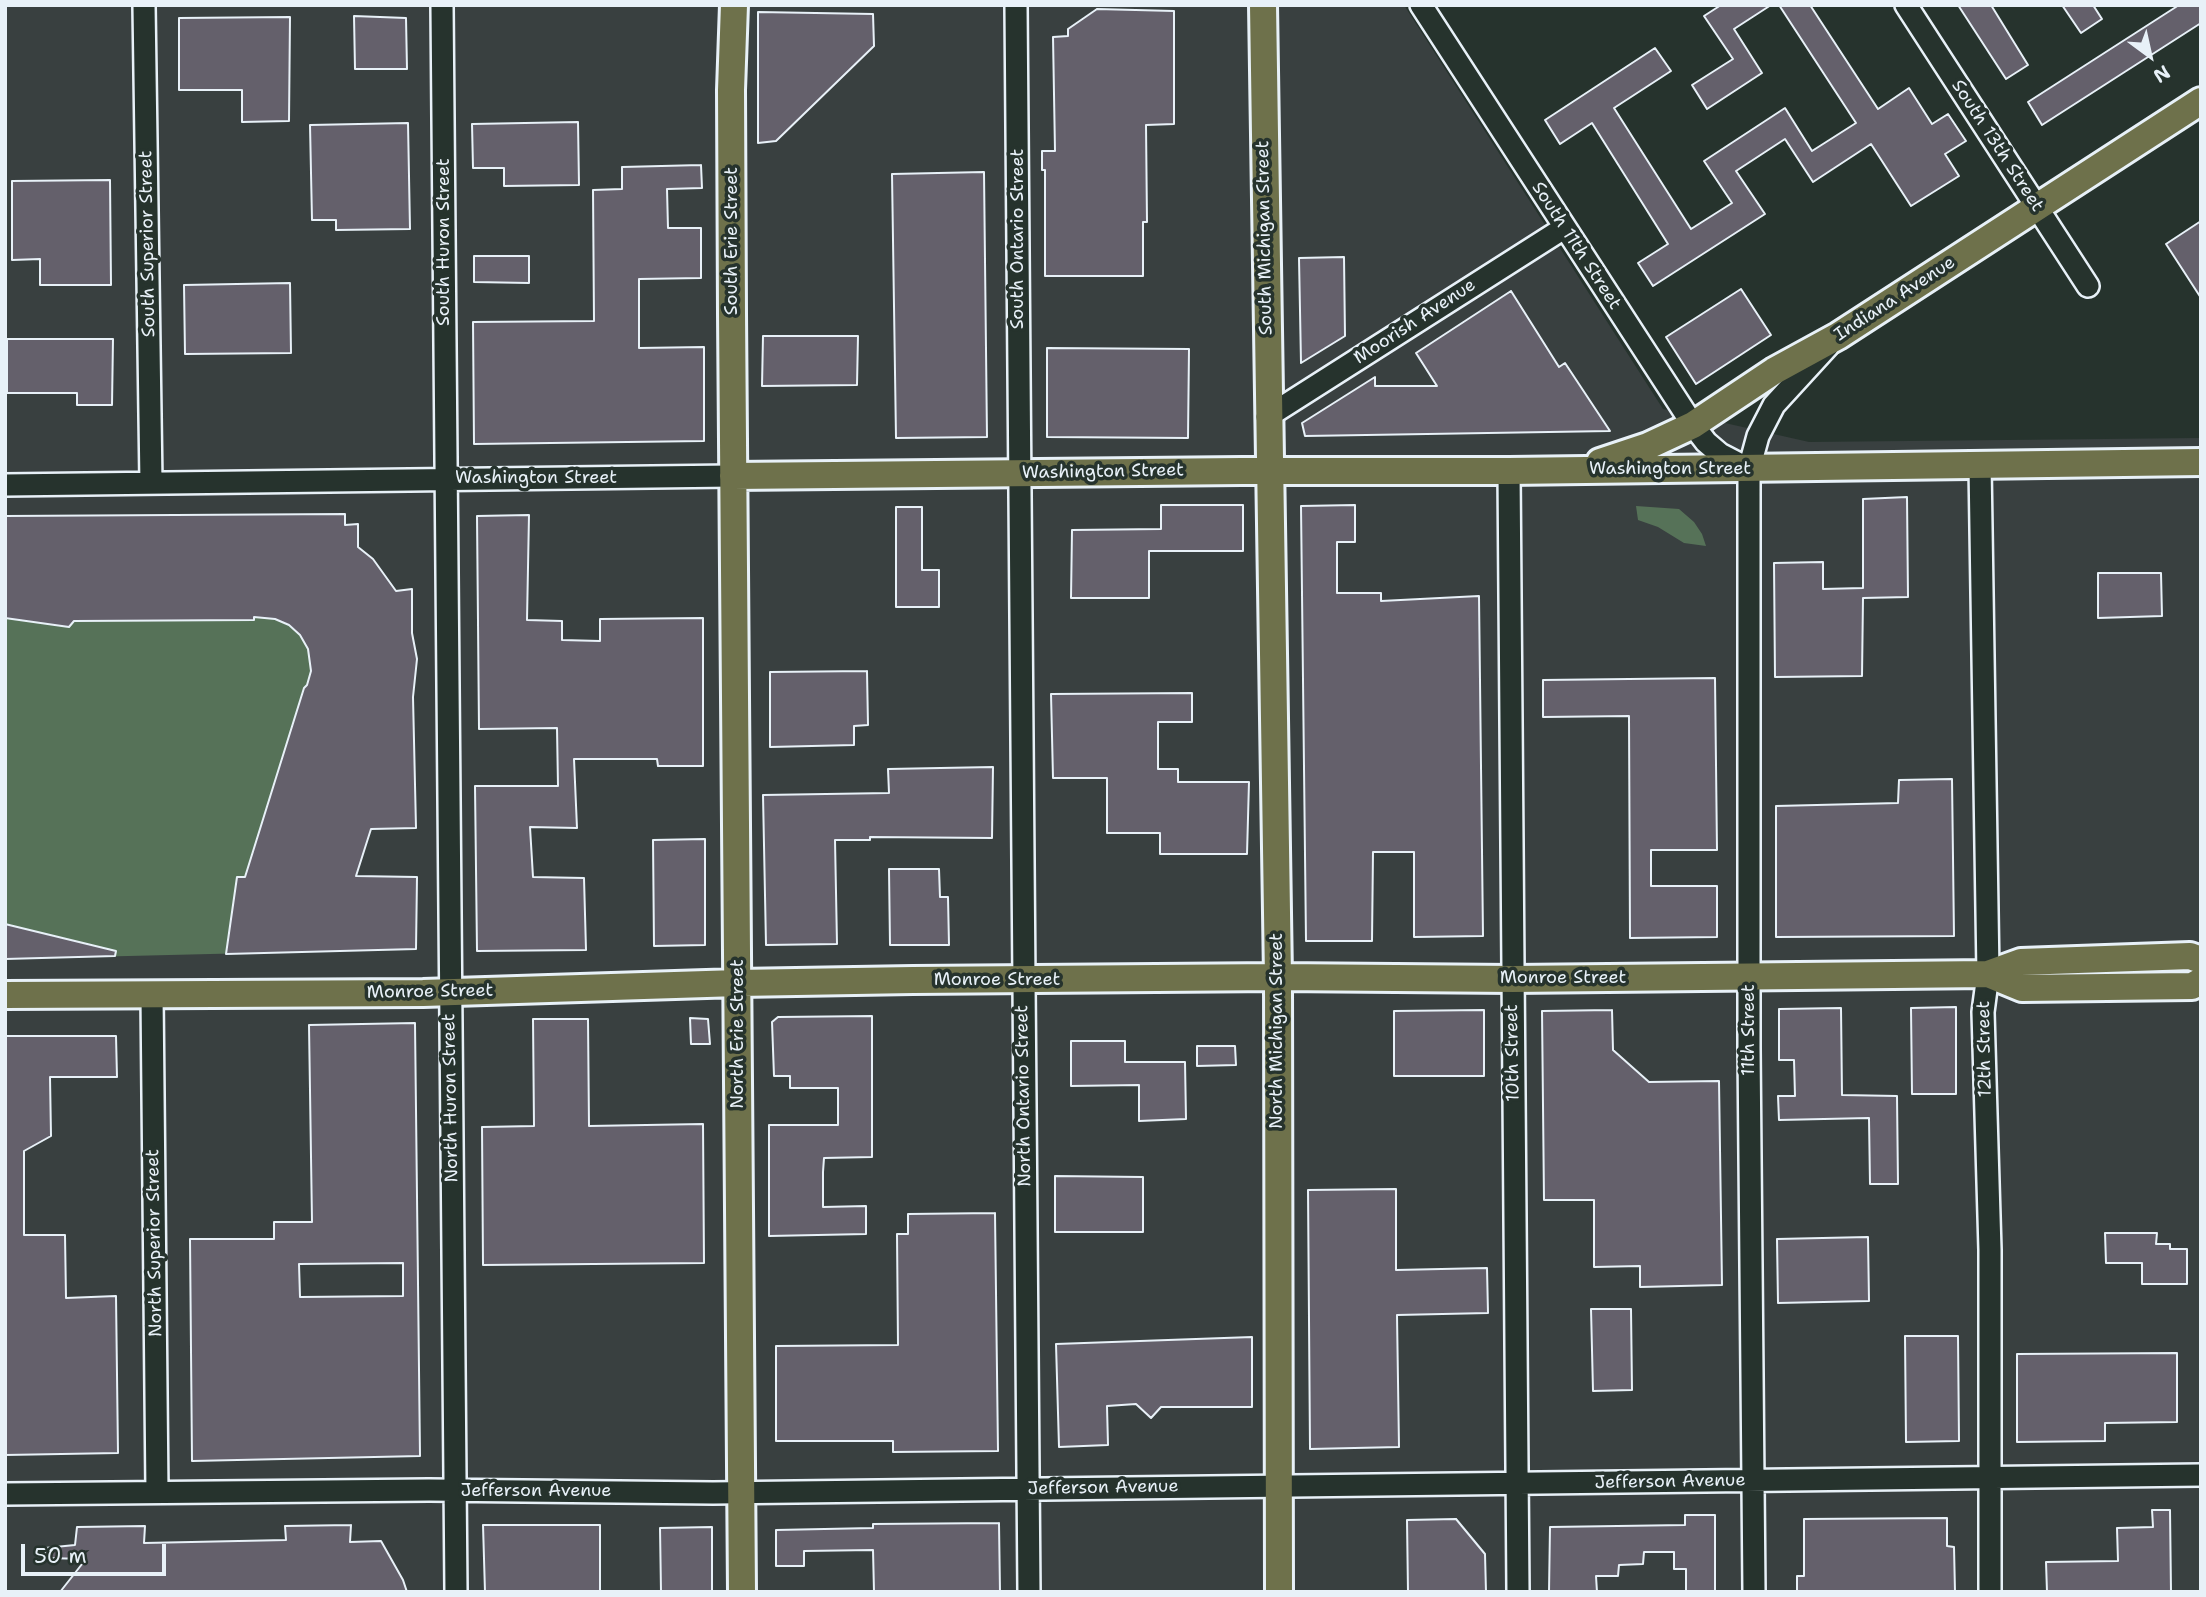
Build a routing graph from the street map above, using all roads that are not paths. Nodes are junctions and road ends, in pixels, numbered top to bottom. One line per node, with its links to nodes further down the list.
1 (144, 5): 24 (street, South Superior Street)
2 (442, 5): 23 (street, South Huron Street)
3 (734, 5): 22 (main road, South Erie Street)
4 (1016, 5): 21 (street, South Ontario Street)
5 (1263, 5): 13 (main road, South Michigan Street)
6 (1421, 5): 10 (street, South 11th Street)
7 (1906, 5): 9 (street, South 13th Street)
8 (2201, 101): 9 (main road, Indiana Avenue)
9 (2037, 208): 11 (street, South 13th Street); 12 (main road, Indiana Avenue)
10 (1564, 228): 13 (street, Moorish Avenue); 14 (street, South 11th Street)
11 (2088, 286)
12 (1838, 336): 14 (main road, Indiana Avenue); 18 (street, 11th Street)
13 (1267, 417): 19 (main road, South Michigan Street)
14 (1693, 425): 17 (main road, Indiana Avenue); 18 (street, South 11th Street)
15 (2201, 462): 16 (main road, Washington Street)
16 (1980, 465): 18 (main road, Washington Street); 27 (street, 12th Street)
17 (1574, 469): 18 (main road, Washington Street); 20 (main road, Washington Street)
18 (1749, 469): 29 (street, 11th Street)
19 (1270, 471): 20 (main road, Washington Street); 21 (main road, Washington Street); 28 (main road, North Michigan Street)
20 (1509, 471): 31 (street, 10th Street)
21 (1020, 473): 22 (main road, Washington Street); 30 (street, North Ontario Street)
22 (733, 476): 23 (street, Washington Street); 33 (main road, North Erie Street)
23 (445, 479): 24 (street, Washington Street); 34 (street, North Huron Street)
24 (151, 483): 25 (street, Washington Street)
25 (5, 485)
26 (2201, 960): 27 (main road, Monroe Street)
27 (1988, 974): 29 (main road, Monroe Street); 32 (main road, Monroe Street); 38 (street, 12th Street)
28 (1278, 977): 30 (main road, Monroe Street); 31 (main road, Monroe Street); 41 (main road, North Michigan Street)
29 (1749, 977): 31 (main road, Monroe Street); 39 (street, 11th Street)
30 (1023, 979): 33 (main road, Monroe Street); 42 (street, North Ontario Street)
31 (1513, 979): 40 (street, 10th Street)
32 (2201, 981)
33 (737, 983): 34 (main road, Monroe Street); 45 (main road, North Erie Street)
34 (450, 991): 36 (main road, Monroe Street); 43 (street, North Huron Street)
35 (5, 995): 36 (main road, Monroe Street)
36 (152, 995): 44 (street, North Superior Street)
37 (2201, 1475): 38 (street, Jefferson Avenue)
38 (1989, 1478): 39 (street, Jefferson Avenue); 53 (street, 12th Street)
39 (1753, 1480): 40 (street, Jefferson Avenue); 52 (street, 11th Street)
40 (1517, 1483): 41 (street, Jefferson Avenue); 51 (street, 10th Street)
41 (1278, 1486): 42 (street, Jefferson Avenue); 50 (main road, North Michigan Street)
42 (1028, 1489): 45 (street, Jefferson Avenue); 49 (street, North Ontario Street)
43 (456, 1490): 44 (street, Jefferson Avenue); 45 (street, Jefferson Avenue); 47 (street, North Huron Street)
44 (157, 1492): 46 (street, Jefferson Avenue)
45 (741, 1492): 48 (main road, North Erie Street)
46 (5, 1494)
47 (456, 1592)
48 (742, 1592)
49 (1029, 1592)
50 (1279, 1592)
51 (1518, 1592)
52 (1754, 1592)
53 (1990, 1592)

